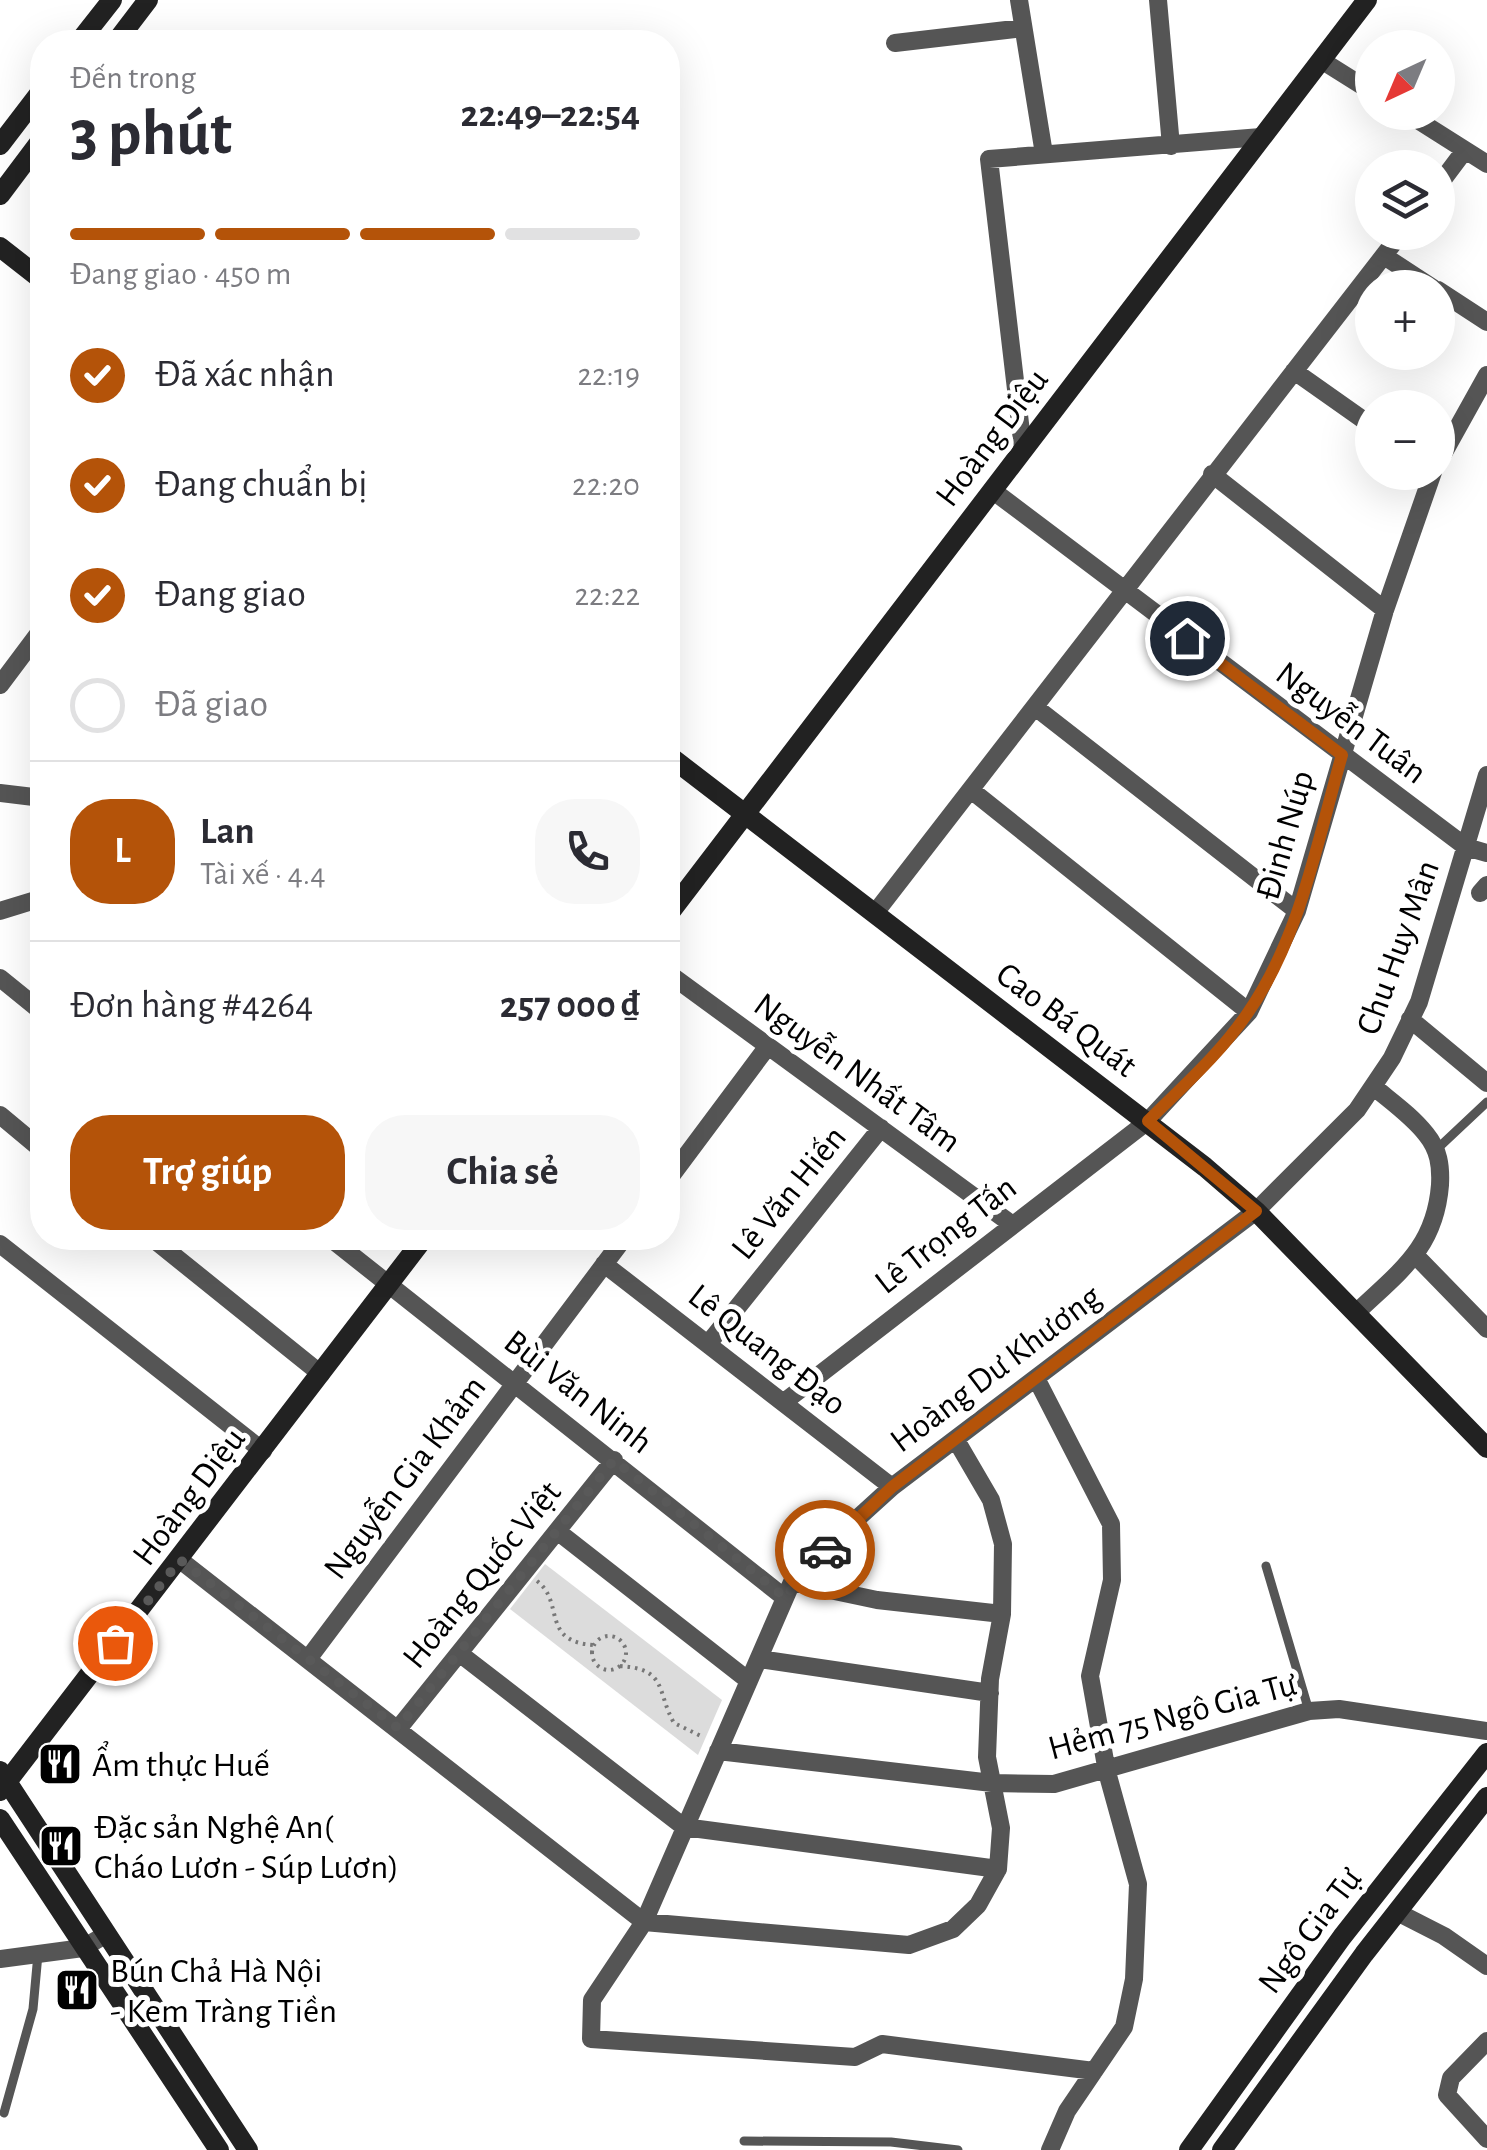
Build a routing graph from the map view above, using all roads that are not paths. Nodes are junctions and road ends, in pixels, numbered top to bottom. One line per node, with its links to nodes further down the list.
1 (112, 0): 7 (street)
2 (148, 0): 8 (street)
3 (1019, 0): 6 (street)
4 (1158, 0): 16 (street)
5 (1367, 0): 10 (street, Hoàng Diệu)
6 (1023, 28): 9 (street); 18 (street)
7 (88, 30)
8 (125, 30)
9 (895, 43)
10 (1321, 60): 11 (street); 14 (street, Hoàng Diệu)
11 (1355, 81)
12 (30, 106): 15 (street)
13 (1433, 130): 17 (street)
14 (1261, 138): 16 (street); 34 (street, Hoàng Diệu)
15 (0, 145)
16 (1171, 146): 18 (street)
17 (1465, 150): 20 (street); 21 (street)
18 (1044, 154): 34 (street)
19 (30, 155): 22 (street)
20 (1455, 163)
21 (1487, 164)
22 (0, 194)
23 (0, 247): 27 (street)
24 (1388, 250): 25 (street)
25 (1384, 256): 26 (street); 30 (street)
26 (1406, 270)
27 (30, 271)
28 (1455, 302): 29 (street)
29 (1487, 322)
30 (1294, 371): 32 (street); 35 (street)
31 (1487, 375): 33 (street)
32 (1355, 414)
33 (1455, 432)
34 (1022, 450): 36 (street, Hoàng Diệu)
35 (1212, 474): 38 (street); 39 (street)
36 (992, 490): 38 (street, Nguyễn Tuân); 49 (street, Hoàng Diệu)
37 (1427, 490): 39 (street, Đinh Núp)
38 (1125, 591): 42 (street); 43 (street, Nguyễn Tuân)
39 (1385, 610): 43 (street, Đinh Núp)
40 (30, 645): 41 (street)
41 (0, 685)
42 (1035, 706): 46 (street); 55 (street)
43 (1342, 755): 50 (street, Nguyễn Tuân); 55 (street, Đinh Núp)
44 (680, 765): 49 (street, Cao Bá Quát)
45 (1487, 775): 50 (street, Chu Huy Mân)
46 (971, 790): 56 (street); 60 (street)
47 (0, 793): 48 (street)
48 (30, 797)
49 (744, 814): 52 (street, Hoàng Diệu); 56 (street, Cao Bá Quát)
50 (1466, 847): 51 (street, Nguyễn Tuân); 61 (street, Chu Huy Mân)
51 (1487, 853)
52 (680, 899)
53 (30, 901): 54 (street)
54 (0, 910)
55 (1297, 911): 60 (street, Đinh Núp)
56 (875, 913): 67 (street, Cao Bá Quát)
57 (0, 978): 59 (street)
58 (680, 982): 62 (street, Nguyễn Nhất Tâm)
59 (30, 1002)
60 (1249, 1012): 67 (street, Đinh Núp)
61 (1410, 1019): 63 (street); 64 (street, Chu Huy Mân)
62 (768, 1046): 68 (street, Nguyễn Nhất Tâm); 71 (street)
63 (1482, 1071)
64 (1374, 1086): 70 (street); 72 (street, Chu Huy Mân)
65 (1487, 1102): 70 (lane)
66 (0, 1116): 69 (street)
67 (1148, 1121): 72 (street, Cao Bá Quát); 73 (street, Lê Trọng Tấn)
68 (881, 1128): 73 (street, Nguyễn Nhất Tâm); 84 (street, Lê Văn Hiến)
69 (30, 1140)
70 (1436, 1150): 79 (street)
71 (680, 1164)
72 (1256, 1211): 82 (street, Cao Bá Quát); 86 (street, Hoàng Dư Khương)
73 (1010, 1223): 88 (street, Lê Trọng Tấn)
74 (0, 1244): 91 (street)
75 (167, 1250): 85 (street)
76 (345, 1250): 81 (street, Bùi Văn Ninh)
77 (415, 1250): 81 (street, Hoàng Diệu)
78 (615, 1250): 80 (street, Nguyễn Gia Khảm)
79 (1416, 1256): 82 (street); 83 (street)
80 (604, 1264): 84 (street, Lê Quang Đạo); 87 (street, Nguyễn Gia Khảm)
81 (389, 1284): 85 (street, Hoàng Diệu); 87 (street, Bùi Văn Ninh)
82 (1357, 1312): 90 (street, Cao Bá Quát)
83 (1487, 1330)
84 (708, 1344): 88 (street, Lê Quang Đạo)
85 (321, 1374): 91 (street, Hoàng Diệu)
86 (1036, 1378): 89 (street, Hoàng Dư Khương); 109 (street)
87 (516, 1383): 92 (street, Bùi Văn Ninh); 100 (street, Nguyễn Gia Khảm)
88 (784, 1402): 93 (street, Lê Quang Đạo)
89 (956, 1440): 93 (street, Hoàng Dư Khương); 98 (street)
90 (1487, 1448)
91 (263, 1450): 95 (street, Hoàng Diệu)
92 (614, 1460): 94 (street, Hoàng Quốc Việt); 97 (street, Bùi Văn Ninh)
93 (892, 1487): 97 (street, Hoàng Dư Khương)
94 (557, 1532): 99 (street, Hoàng Quốc Việt); 102 (street)
95 (180, 1560): 100 (street); 110 (street, Hoàng Diệu)
96 (1266, 1566): 104 (lane)
97 (789, 1590): 98 (street); 101 (street, Hoàng Dư Khương)
98 (1002, 1614): 103 (street)
99 (459, 1654): 105 (street, Hoàng Quốc Việt); 114 (street)
100 (308, 1659): 105 (street)
101 (759, 1659): 102 (street, Hoàng Dư Khương); 103 (street)
102 (750, 1681): 107 (street, Hoàng Dư Khương)
103 (990, 1693): 111 (street)
104 (1308, 1711): 106 (street, Hẻm 75 Ngô Gia Tự); 109 (street, Hẻm 75 Ngô Gia Tự)
105 (398, 1728): 118 (street)
106 (1487, 1731)
107 (720, 1746): 111 (street, Hẻm 75 Ngô Gia Tự); 114 (street, Hoàng Dư Khương)
108 (1487, 1753): 116 (street, Ngô Gia Tự)
109 (1107, 1772): 111 (street, Hẻm 75 Ngô Gia Tự); 125 (street)
110 (2, 1781): 119 (street)
111 (992, 1783): 115 (street)
112 (1487, 1797): 117 (street, Ngô Gia Tự)
113 (0, 1819): 120 (street)
114 (684, 1827): 115 (street); 118 (street, Hoàng Dư Khương)
115 (998, 1869): 118 (street)
116 (1374, 1895): 117 (street); 133 (street, Ngô Gia Tự)
117 (1397, 1912): 123 (street); 134 (street, Ngô Gia Tự)
118 (644, 1922): 125 (street, Hoàng Dư Khương)
119 (105, 1935): 120 (street); 130 (street)
120 (83, 1948): 121 (street); 129 (street)
121 (38, 1954): 122 (street); 126 (lane)
122 (0, 1960)
123 (1487, 1966)
124 (1487, 2041): 127 (street)
125 (1094, 2072): 132 (street)
126 (4, 2113)
127 (1487, 2140)
128 (744, 2141): 131 (lane)
129 (219, 2150)
130 (248, 2150)
131 (958, 2150)
132 (1050, 2150)
133 (1189, 2150)
134 (1222, 2150)

